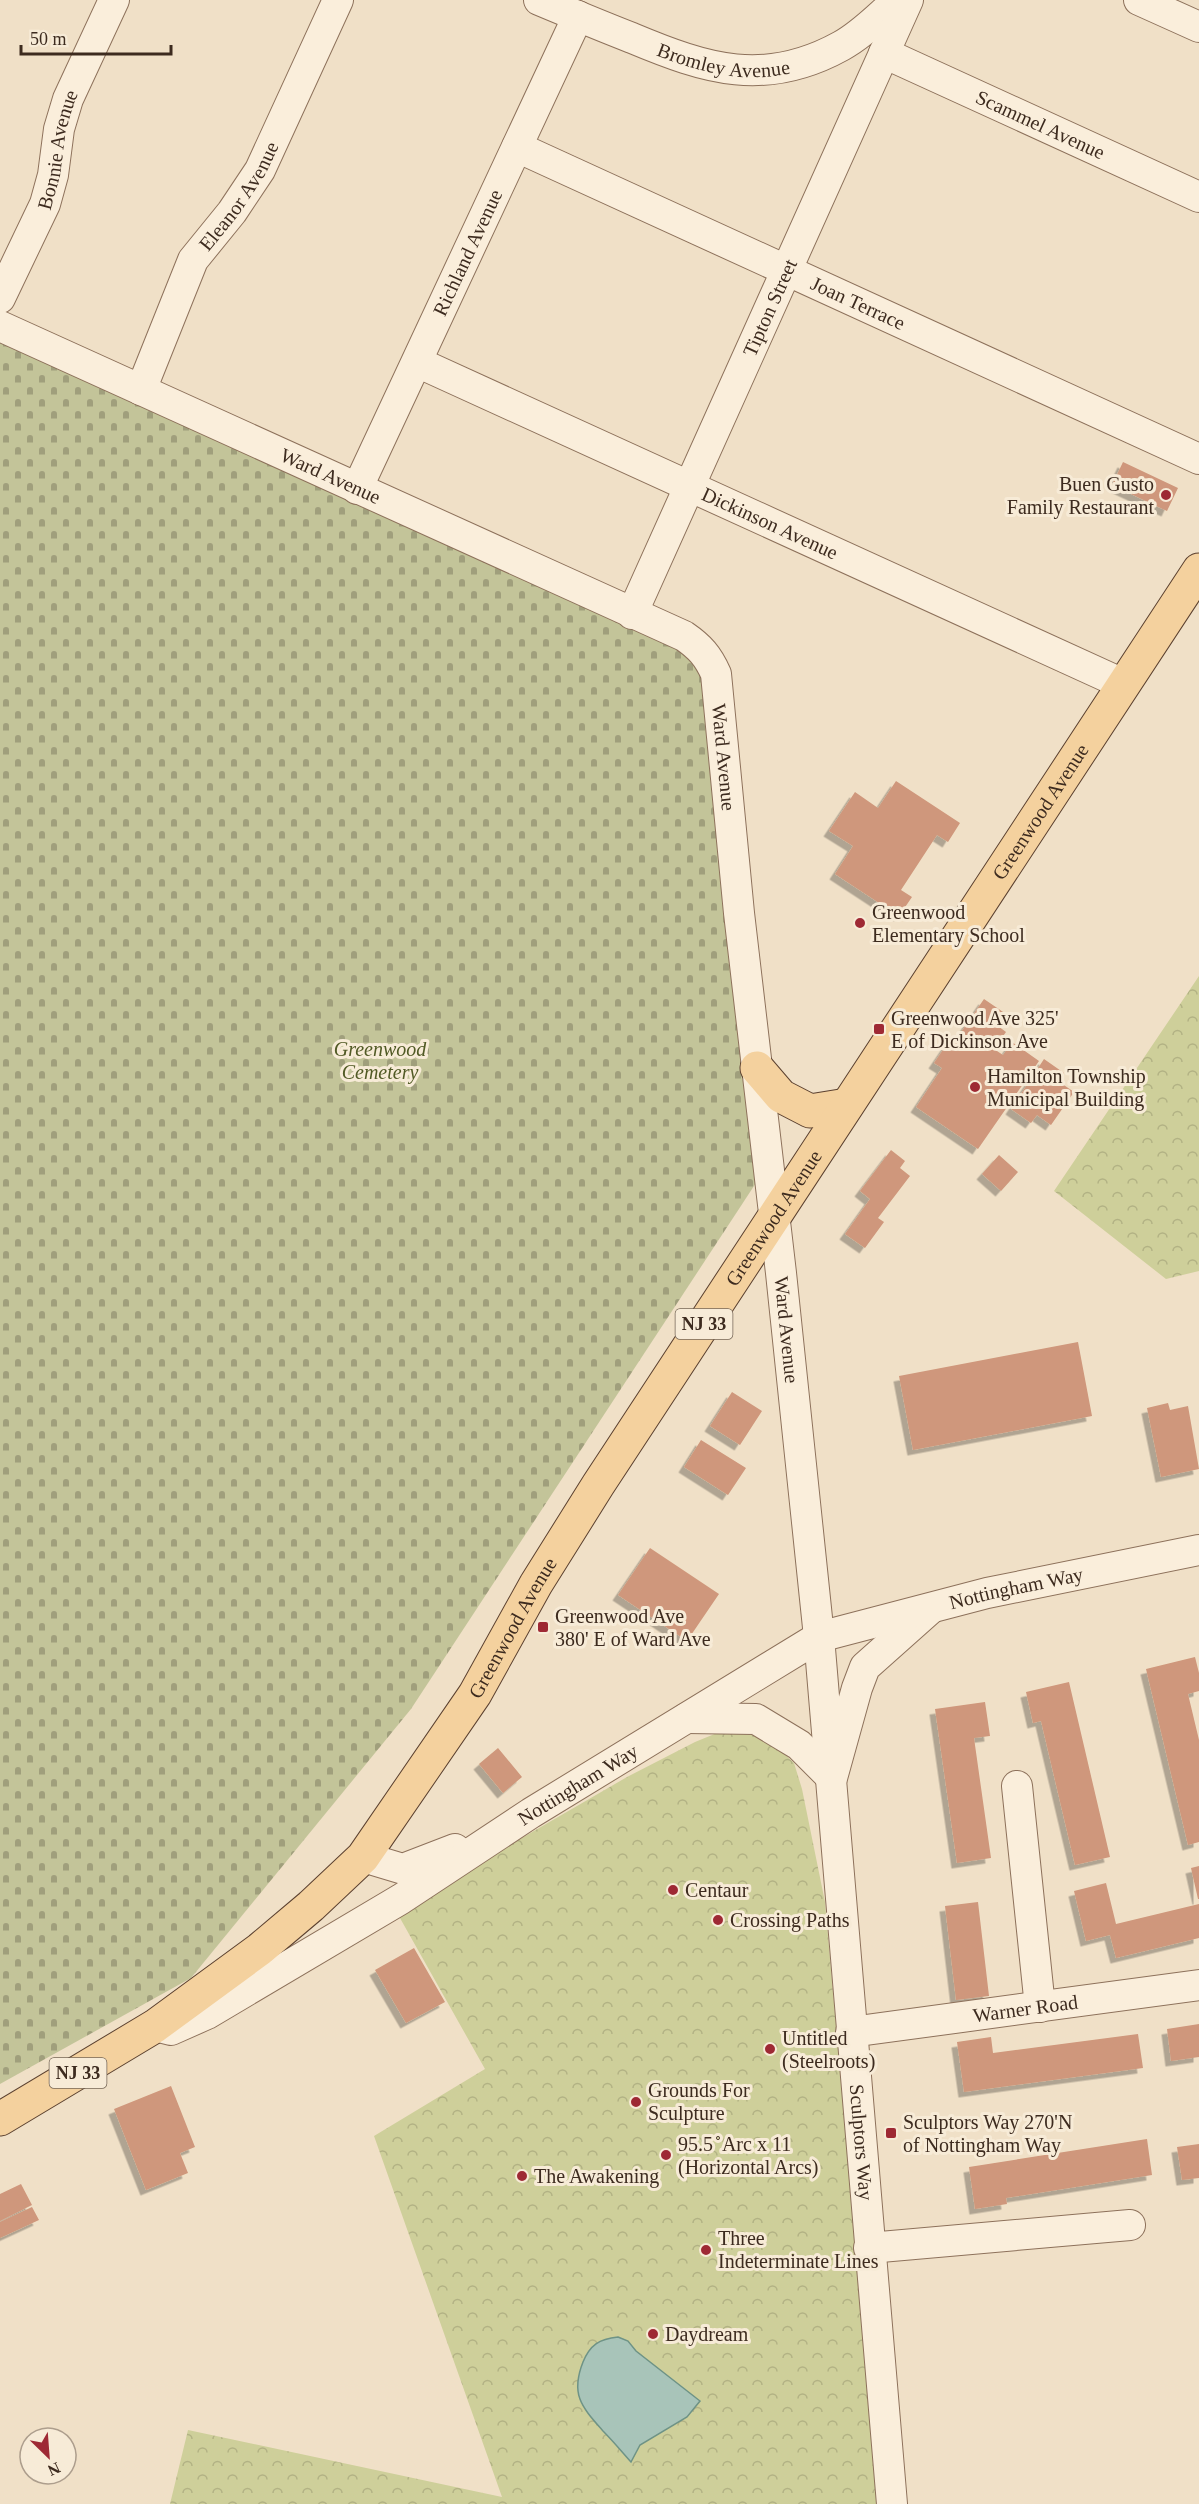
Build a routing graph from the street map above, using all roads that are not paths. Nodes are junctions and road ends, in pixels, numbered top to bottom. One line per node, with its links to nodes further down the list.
1 (114, 0): 13 (street, Bonnie Avenue)
2 (338, 0): 16 (street, Eleanor Avenue)
3 (539, 0): 7 (street, Bromley Avenue)
4 (898, 0): 7 (street, Bromley Avenue)
5 (908, 0): 9 (street, Tipton Street)
6 (1139, 0): 8 (street)
7 (578, 16): 10 (street, Richland Avenue)
8 (1199, 27)
9 (884, 53): 11 (street, Scammel Avenue); 12 (street, Tipton Street)
10 (517, 147): 12 (street, Joan Terrace); 15 (street, Richland Avenue)
11 (1199, 197)
12 (786, 270): 17 (street, Joan Terrace); 18 (street, Tipton Street)
13 (0, 298)
14 (0, 326): 16 (street, Ward Avenue)
15 (417, 362): 18 (street, Dickinson Avenue); 19 (street, Richland Avenue)
16 (141, 390): 19 (street, Ward Avenue)
17 (1199, 459)
18 (689, 486): 21 (street, Tipton Street); 22 (street, Dickinson Avenue)
19 (357, 489): 21 (street, Ward Avenue)
20 (1199, 570): 22 (main road, Greenwood Avenue / NJ 33)
21 (632, 614): 23 (street, Ward Avenue)
22 (1124, 684): 24 (main road, Greenwood Avenue / NJ 33)
23 (757, 1068): 24 (main road); 25 (street, Ward Avenue)
24 (847, 1106): 25 (main road, Greenwood Avenue / NJ 33)
25 (774, 1216): 28 (street, Ward Avenue); 33 (main road, Greenwood Avenue / NJ 33)
26 (1199, 1550): 27 (street, Nottingham Way)
27 (933, 1607): 28 (street, Nottingham Way); 30 (street)
28 (819, 1637): 29 (street, Nottingham Way); 30 (street, Sculptors Way)
29 (687, 1718): 30 (street); 32 (street, Nottingham Way)
30 (832, 1778): 37 (street, Sculptors Way)
31 (1017, 1786): 35 (street)
32 (531, 1813): 33 (street); 36 (street, Nottingham Way)
33 (363, 1857): 36 (main road, Greenwood Avenue / NJ 33)
34 (1199, 1985): 35 (street, Warner Road)
35 (1040, 2007): 37 (street, Warner Road)
36 (155, 2026): 38 (main road, Nottingham Way / NJ 33)
37 (852, 2032): 40 (street, Sculptors Way)
38 (0, 2119)
39 (1130, 2225): 40 (street)
40 (869, 2248): 41 (street, Sculptors Way)
41 (892, 2504)

